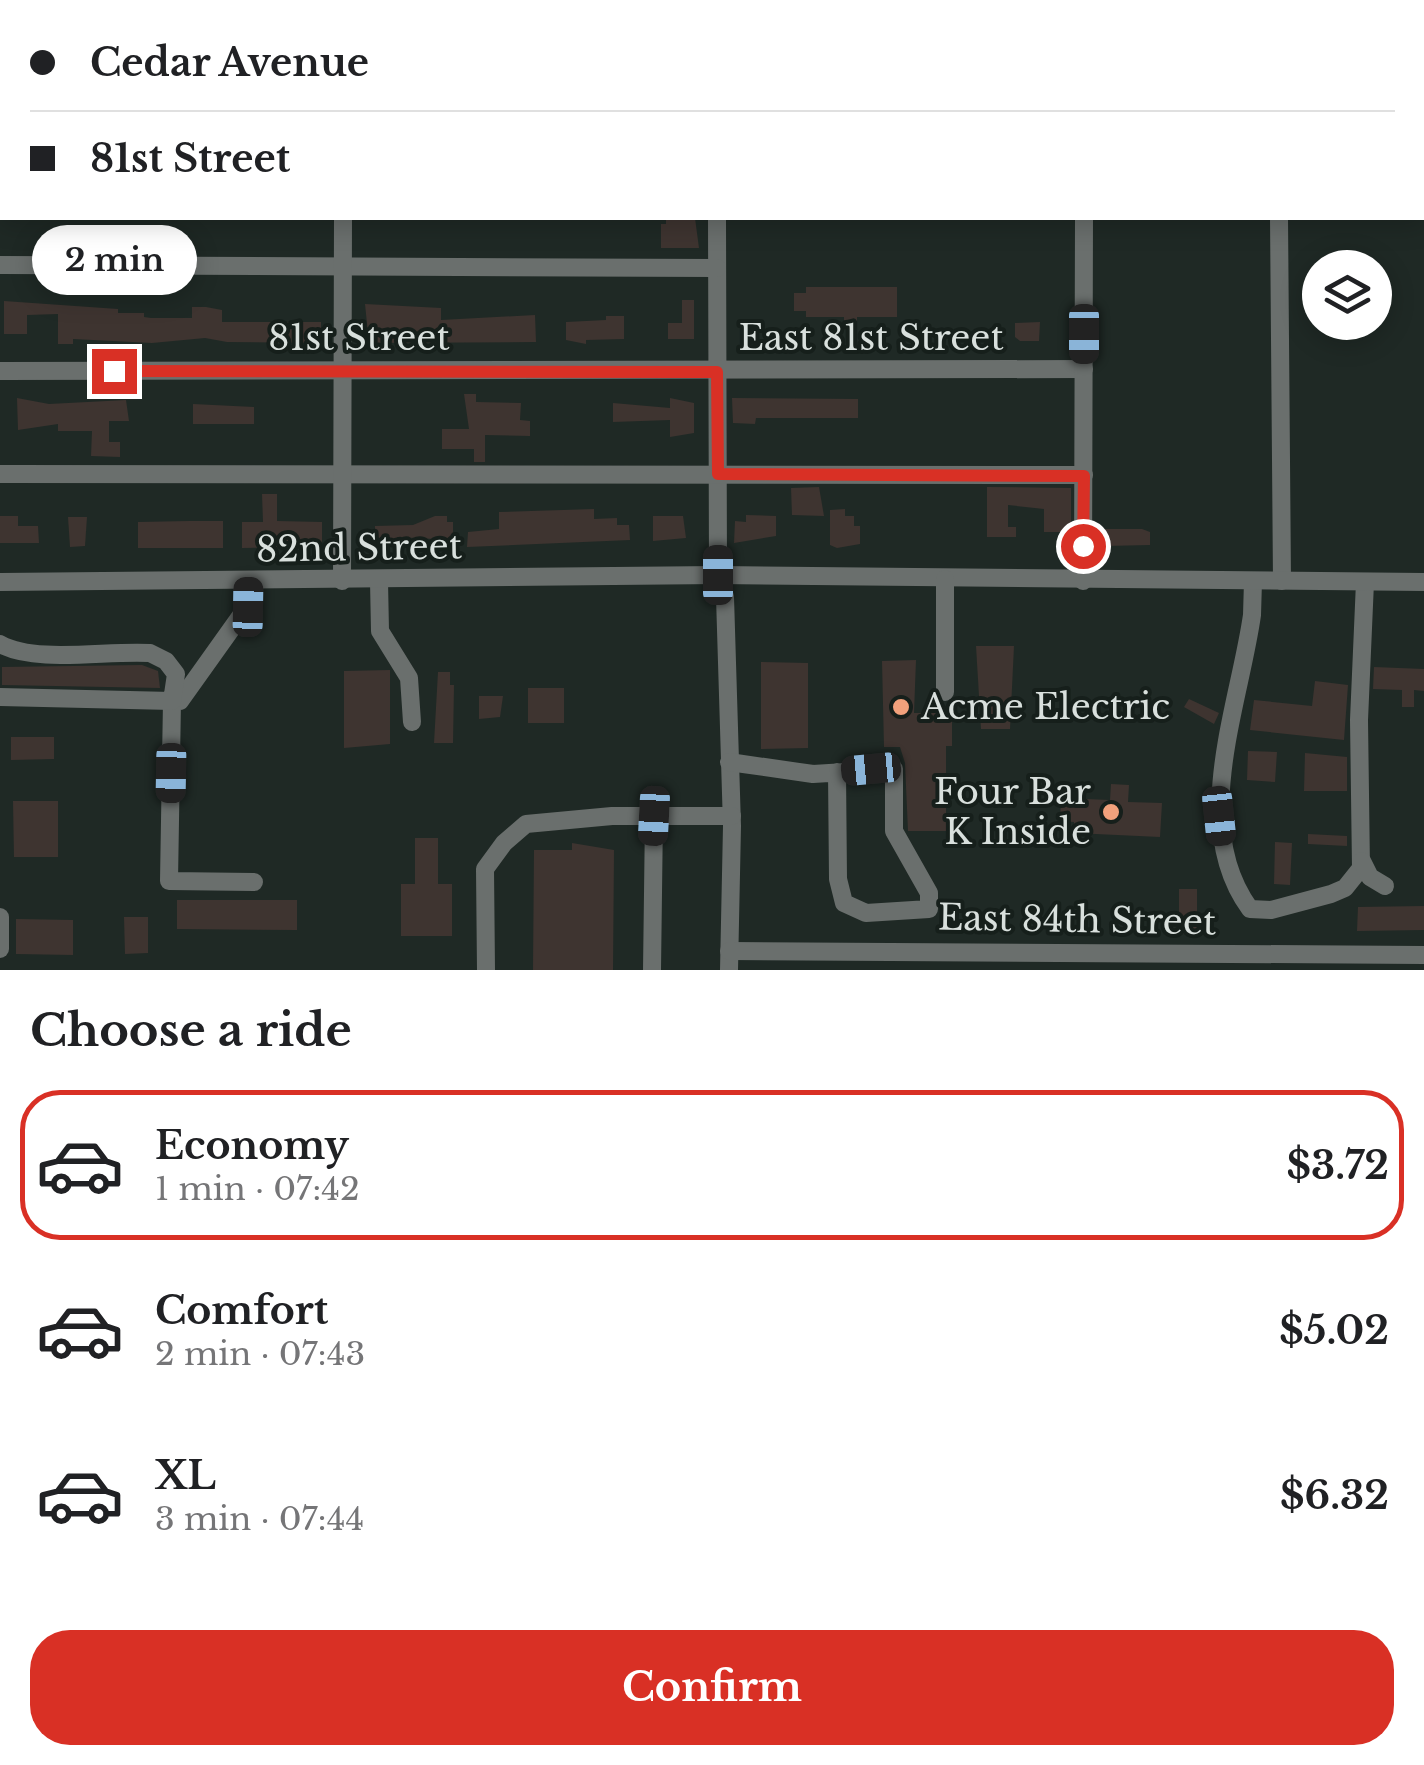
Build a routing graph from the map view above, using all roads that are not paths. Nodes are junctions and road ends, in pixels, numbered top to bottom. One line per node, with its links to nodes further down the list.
1 (343, 220): 6 (street)
2 (717, 220): 7 (street)
3 (1084, 220): 8 (street)
4 (1278, 220): 23 (street)
5 (0, 265): 6 (street)
6 (343, 266): 7 (street); 9 (street)
7 (717, 268): 11 (street)
8 (1084, 368): 11 (street, East 81st Street); 15 (street)
9 (343, 371): 10 (street, 81st Street); 11 (street, 81st Street); 13 (street)
10 (0, 372)
11 (717, 372): 14 (street)
12 (0, 474): 13 (street)
13 (343, 474): 14 (street); 19 (street)
14 (718, 474): 15 (street); 16 (street)
15 (1084, 476): 21 (street)
16 (718, 575): 17 (street, 82nd Street); 20 (street, 82nd Street); 32 (street)
17 (945, 579): 21 (street, 82nd Street); 28 (street)
18 (248, 581): 19 (street, 82nd Street); 24 (street, 82nd Street); 30 (street)
19 (342, 581): 20 (street, 82nd Street)
20 (379, 581): 31 (street)
21 (1083, 581): 22 (street, 82nd Street)
22 (1253, 581): 23 (street, 82nd Street); 36 (street)
23 (1282, 581): 25 (street, 82nd Street)
24 (0, 582)
25 (1365, 582): 26 (street, 82nd Street); 36 (street)
26 (1424, 582)
27 (0, 644): 30 (street)
28 (945, 692)
29 (0, 697): 30 (street)
30 (172, 700): 37 (street)
31 (412, 722)
32 (730, 762): 33 (street); 35 (street)
33 (837, 772): 33 (street)
34 (654, 816): 35 (street); 44 (street); 45 (street)
35 (732, 816): 42 (street)
36 (1362, 861): 38 (street)
37 (254, 882)
38 (1386, 886)
39 (0, 917): 40 (street)
40 (0, 949)
41 (1424, 955): 43 (street, East 84th Street)
42 (729, 961): 43 (street, East 84th Street)
43 (1256, 963)
44 (486, 970)
45 (652, 970)

